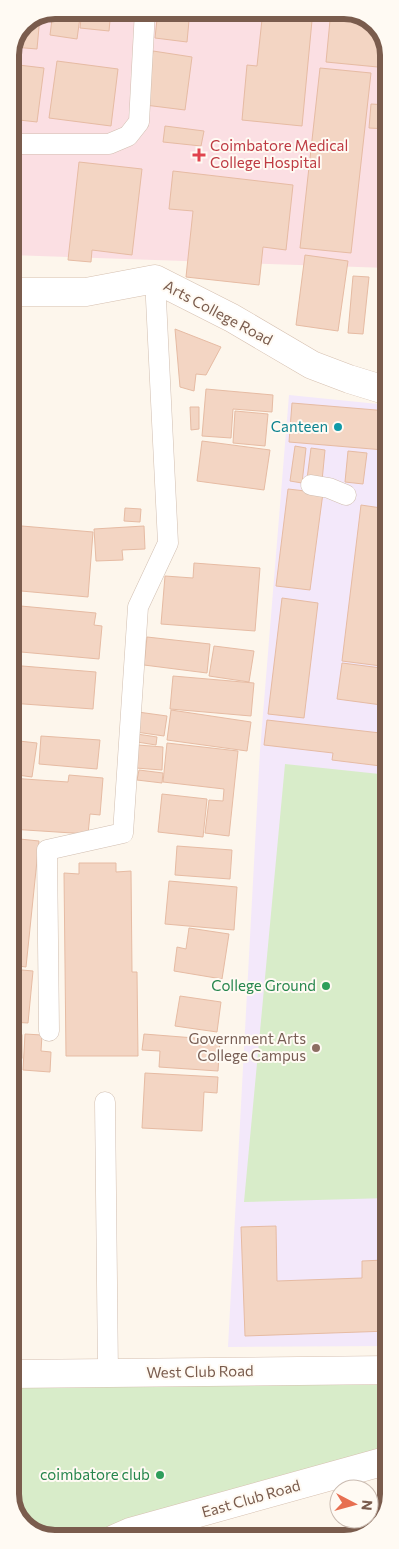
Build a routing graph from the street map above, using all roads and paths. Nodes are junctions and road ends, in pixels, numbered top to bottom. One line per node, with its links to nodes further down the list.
1 (145, 19): 2 (street)
2 (19, 144)
3 (155, 280): 4 (street, Arts College Road); 5 (street, Arts College Road); 8 (street)
4 (19, 292)
5 (380, 388)
6 (311, 485): 7 (street)
7 (346, 495)
8 (49, 1031)
9 (105, 1102): 11 (street)
10 (380, 1370): 11 (street, West Club Road)
11 (108, 1373): 12 (street, West Club Road)
12 (19, 1374)
13 (380, 1463): 14 (street, East Club Road)
14 (137, 1530)

